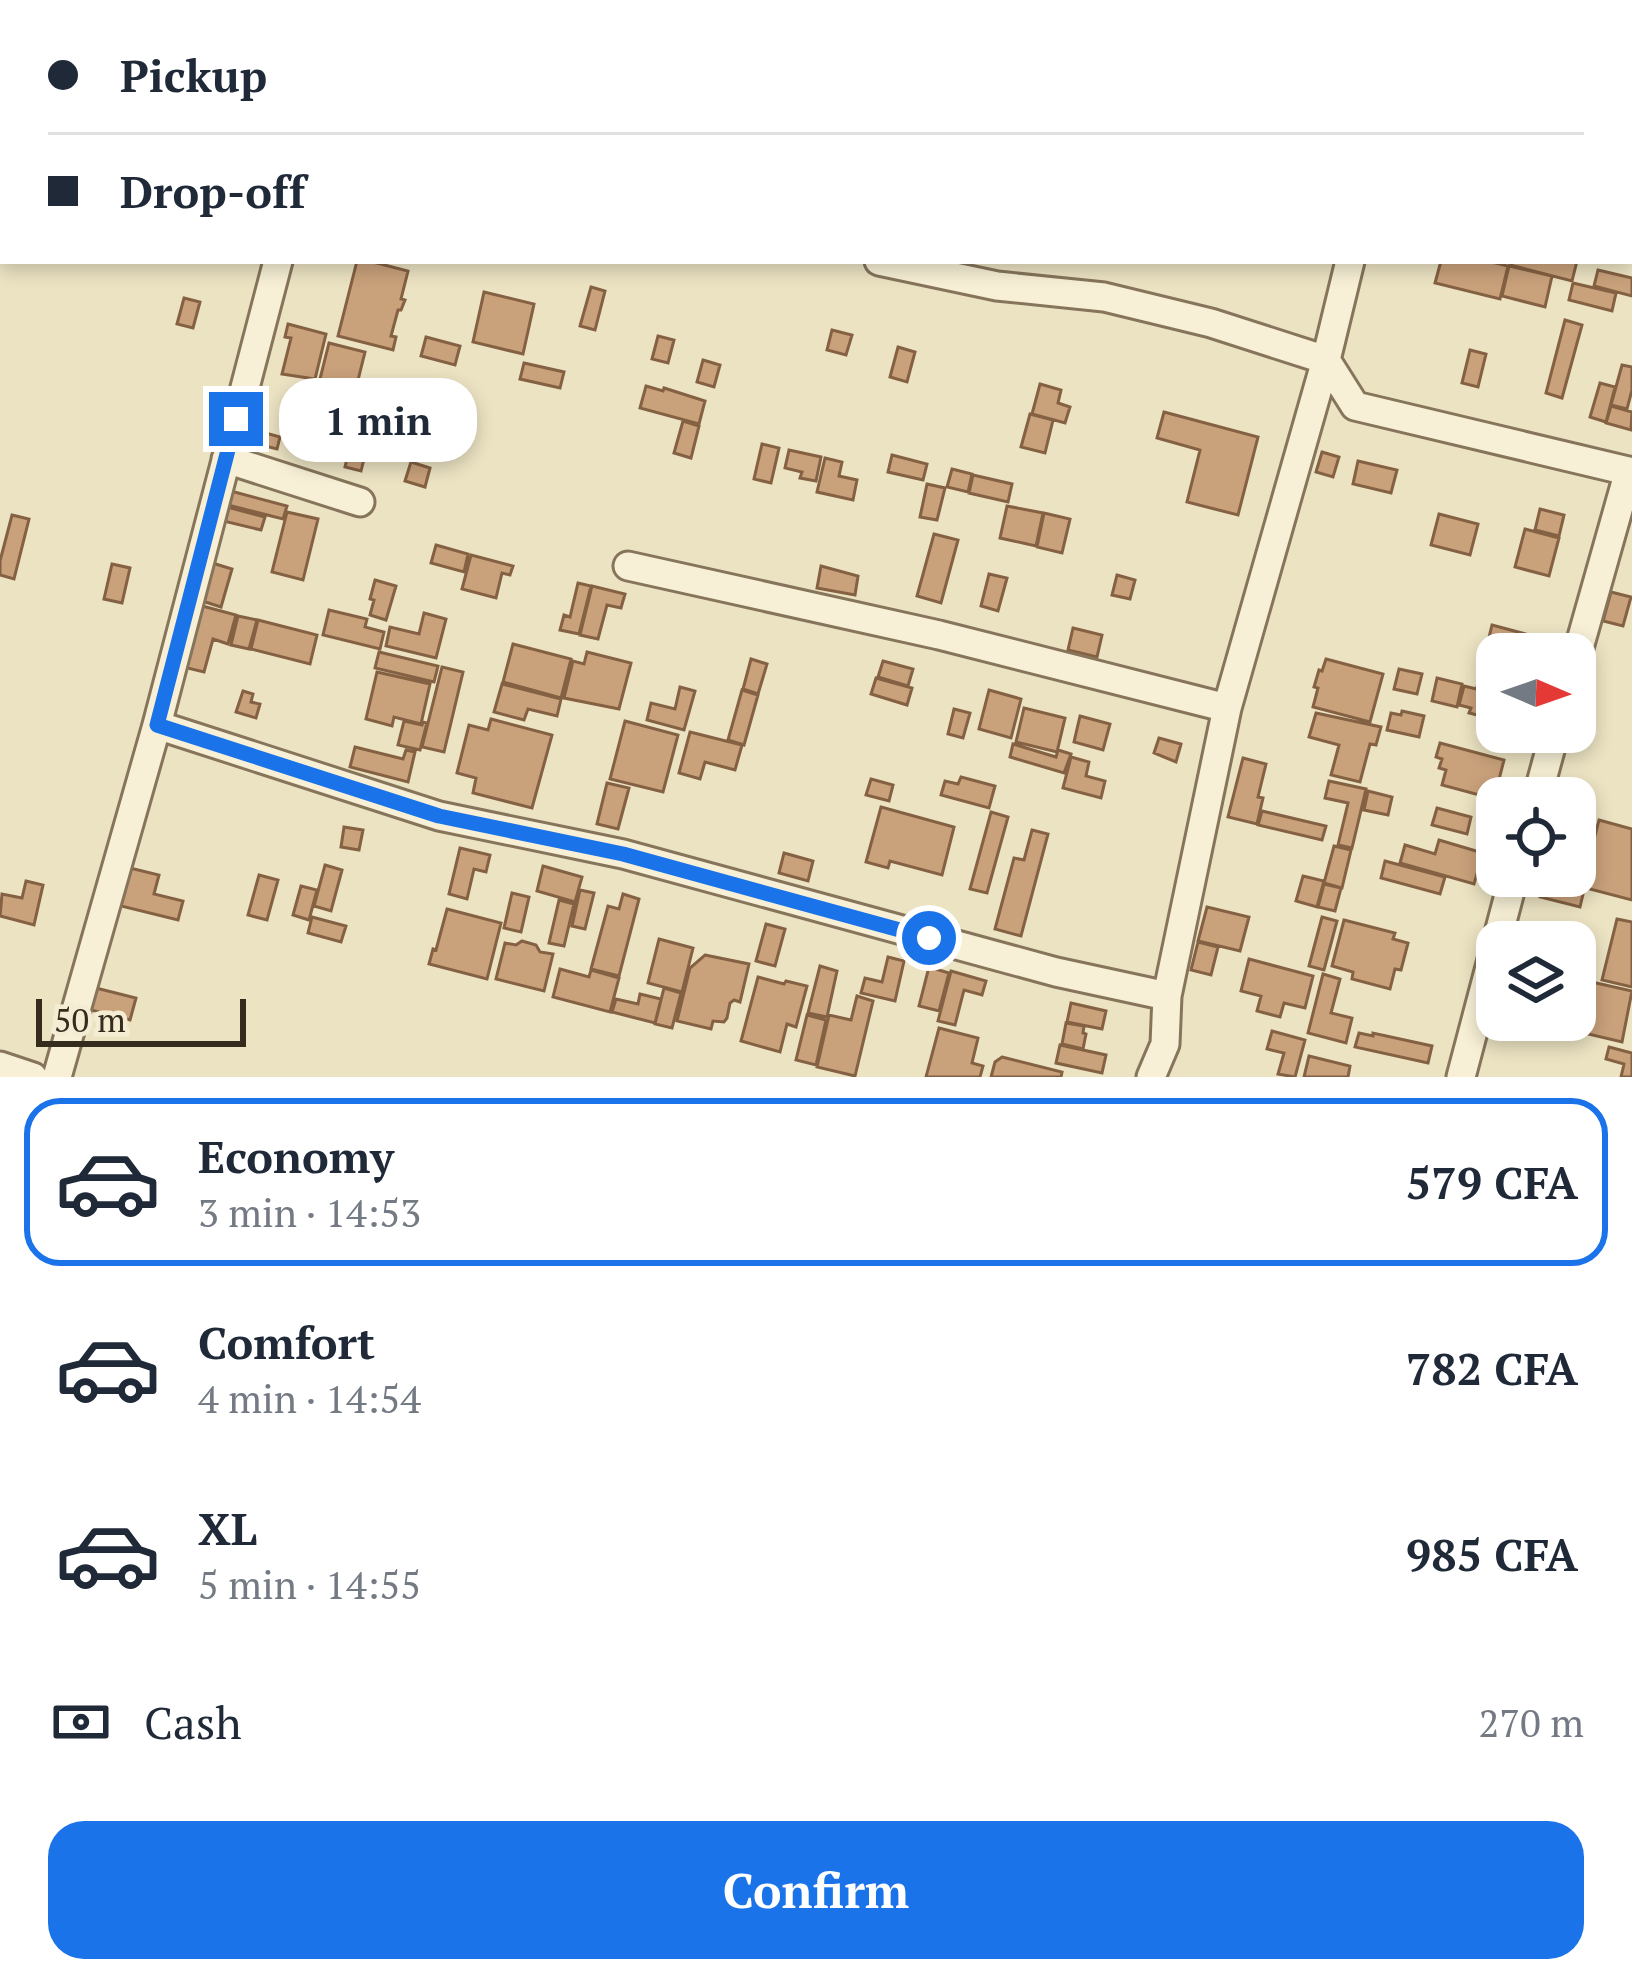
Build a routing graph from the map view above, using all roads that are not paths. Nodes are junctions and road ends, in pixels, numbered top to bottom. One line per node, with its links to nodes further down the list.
1 (277, 264): 6 (street)
2 (909, 264): 4 (street)
3 (1349, 264): 5 (street)
4 (1000, 273): 5 (street)
5 (1326, 360): 7 (street); 11 (street)
6 (226, 459): 8 (street); 12 (street)
7 (1631, 471): 10 (street)
8 (360, 502)
9 (628, 566): 11 (street)
10 (1584, 633)
11 (1227, 708): 14 (street)
12 (157, 725): 14 (street); 17 (street)
13 (1508, 897): 19 (street)
14 (1167, 996): 18 (street)
15 (0, 1066): 16 (street)
16 (32, 1077)
17 (56, 1077)
18 (1151, 1077)
19 (1461, 1077)

